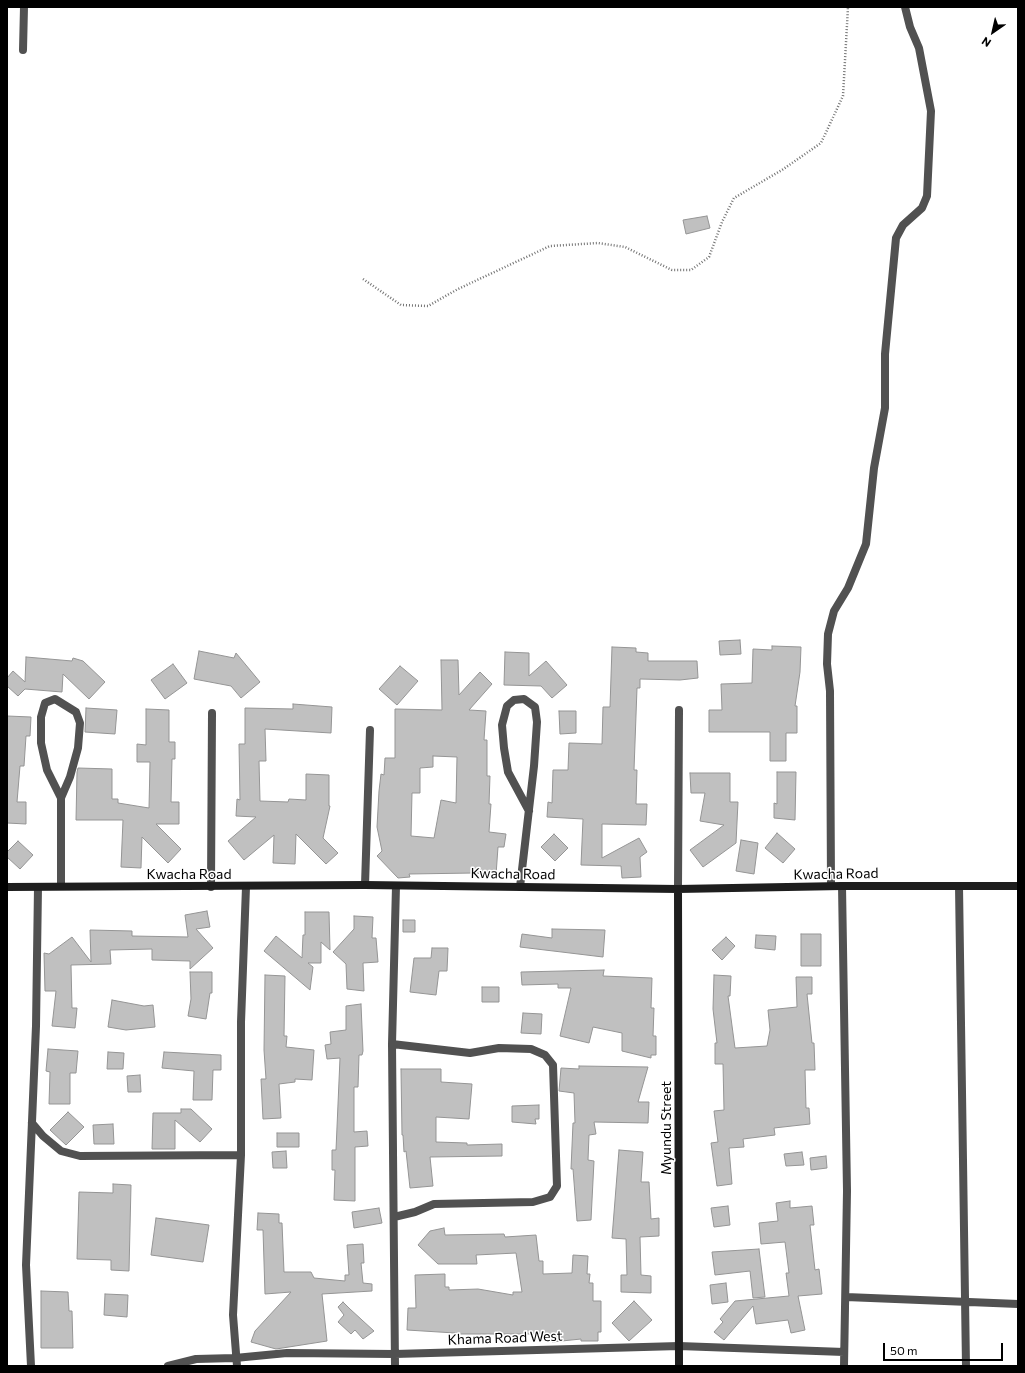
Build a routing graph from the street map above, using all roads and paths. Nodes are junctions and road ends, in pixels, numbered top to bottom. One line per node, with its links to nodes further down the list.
1 (24, 7): 4 (street)
2 (848, 7): 5 (path)
3 (905, 7): 14 (street)
4 (23, 50)
5 (363, 279)
6 (679, 710): 23 (street)
7 (212, 713): 20 (street)
8 (370, 730): 11 (street)
9 (61, 798): 9 (street); 12 (street)
10 (529, 811): 10 (street); 22 (street)
11 (365, 885): 13 (main road, Kwacha Road); 21 (main road, Kwacha Road)
12 (61, 886): 19 (main road, Kwacha Road); 20 (main road, Kwacha Road)
13 (396, 886): 22 (main road, Kwacha Road); 24 (street)
14 (831, 886): 15 (main road, Kwacha Road); 23 (main road, Kwacha Road)
15 (842, 886): 16 (main road, Kwacha Road); 28 (street)
16 (959, 886): 17 (main road, Kwacha Road); 29 (street)
17 (1018, 886)
18 (7, 887): 19 (main road, Kwacha Road)
19 (38, 887): 25 (street)
20 (211, 887): 21 (main road, Kwacha Road)
21 (246, 887): 26 (street)
22 (520, 887): 23 (main road, Kwacha Road)
23 (678, 889): 31 (main road, Myundu Street)
24 (392, 1044): 27 (street); 27 (street)
25 (32, 1123): 26 (street); 35 (street)
26 (241, 1155): 34 (street)
27 (394, 1217): 33 (street)
28 (846, 1297): 29 (street); 32 (street)
29 (964, 1301): 30 (street); 40 (street)
30 (1018, 1304)
31 (679, 1346): 32 (street, Khama Road West); 33 (street, Khama Road West); 38 (main road, Myundu Street)
32 (844, 1352): 39 (street)
33 (395, 1354): 34 (street, Khama Road West); 37 (street)
34 (236, 1362): 36 (street, Khama Road West)
35 (31, 1366)
36 (168, 1366)
37 (395, 1366)
38 (679, 1366)
39 (844, 1366)
40 (966, 1366)

